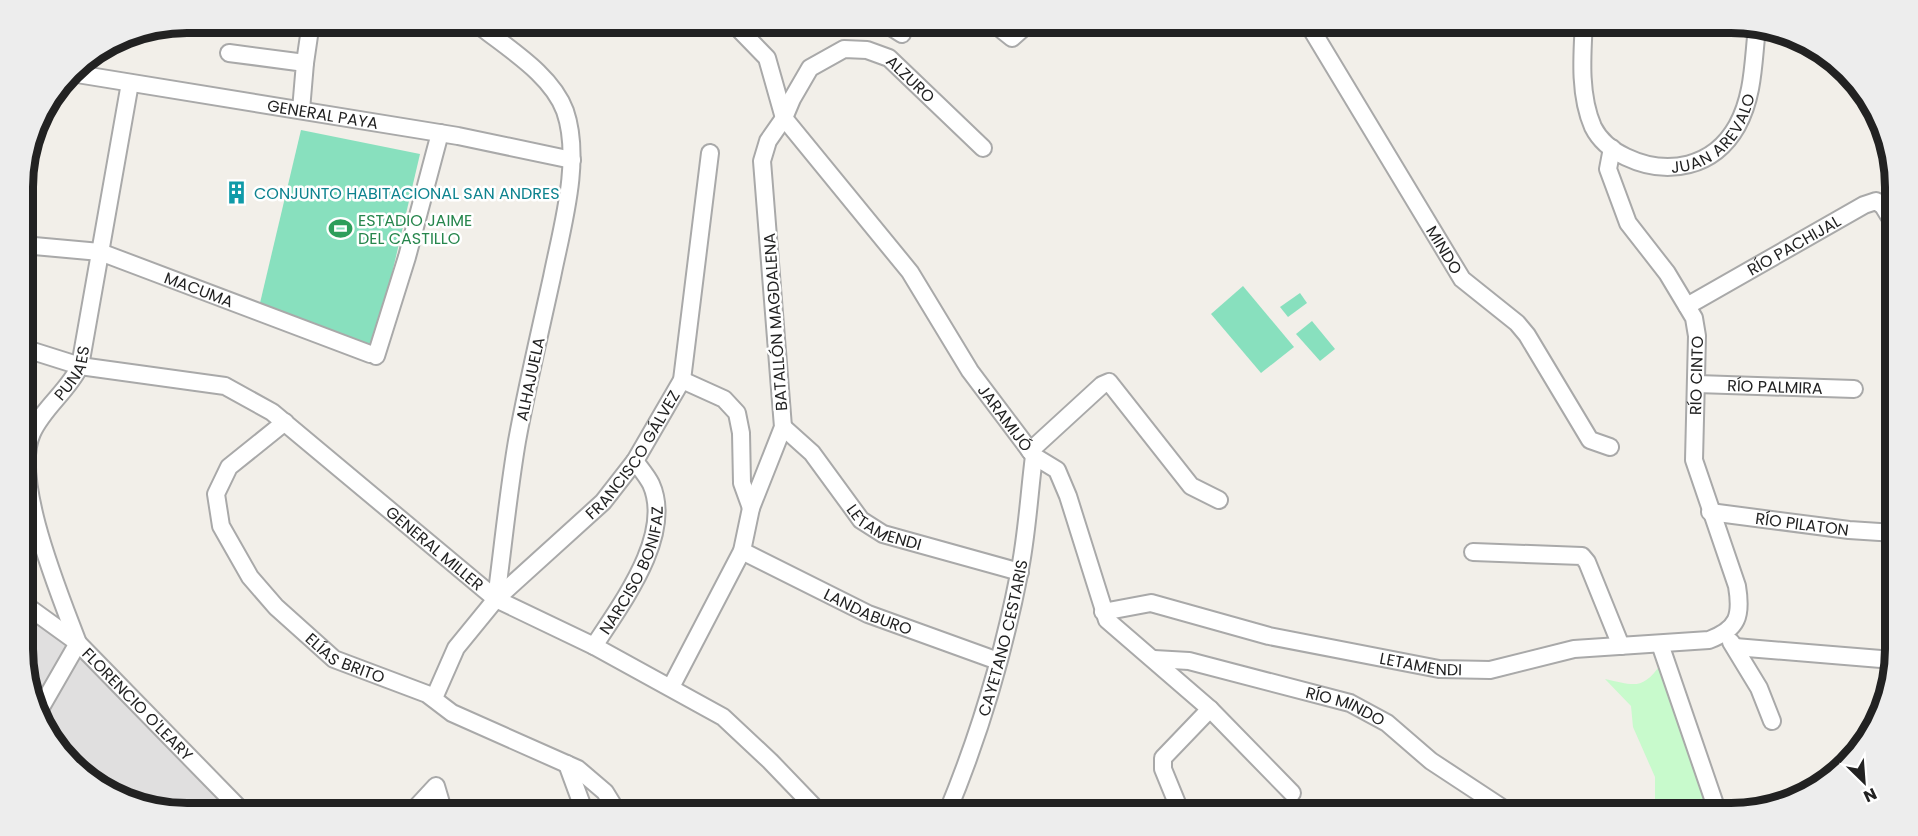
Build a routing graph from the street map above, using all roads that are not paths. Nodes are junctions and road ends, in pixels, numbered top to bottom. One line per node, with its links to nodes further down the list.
1 (309, 33): 10 (street)
2 (488, 33): 19 (street, ALHAJUELA)
3 (743, 33): 14 (street, JARAMIJÓ)
4 (1006, 33): 5 (street)
5 (1018, 33)
6 (1313, 33): 32 (street, MINDO)
7 (1584, 33): 17 (street)
8 (1756, 35): 17 (street, JUAN AREVALO)
9 (229, 53): 10 (street)
10 (305, 63): 13 (street)
11 (82, 75): 12 (street, GENERAL PAYA)
12 (130, 83): 13 (street, GENERAL PAYA); 22 (street, PUNAES)
13 (301, 110): 15 (street, GENERAL PAYA)
14 (784, 118): 16 (street, ALZURO); 30 (street, BATALLÓN MAGDALENA); 33 (street, JARAMIJÓ)
15 (440, 133): 19 (street, GENERAL PAYA); 22 (street, MACUMA)
16 (983, 148)
17 (1612, 148): 23 (street, RÍO CINTO)
18 (710, 153): 26 (street, FRANCISCO GÁLVEZ)
19 (572, 159): 43 (street, ALHAJUELA)
20 (1885, 209): 23 (street, RÍO PACHIJAL)
21 (33, 246): 22 (street, MACUMA)
22 (100, 252): 25 (street, PUNAES)
23 (1687, 306): 27 (street, RÍO CINTO)
24 (33, 351): 25 (street, GENERAL MILLER)
25 (80, 366): 29 (street, GENERAL MILLER); 31 (street, PUNAES)
26 (682, 380): 34 (street, FRANCISCO GÁLVEZ); 36 (street)
27 (1697, 384): 28 (street, RÍO PALMIRA); 38 (street, RÍO CINTO)
28 (1854, 389)
29 (285, 422): 43 (street, GENERAL MILLER); 55 (street, ELÍAS BRITO)
30 (783, 428): 36 (street, BATALLÓN MAGDALENA); 42 (street, LETAMENDI)
31 (33, 432)
32 (1610, 447)
33 (1032, 453): 35 (street); 42 (street, CAYETANO CESTARIS); 45 (street, JARAMIJÓ)
34 (635, 461): 43 (street, FRANCISCO GÁLVEZ); 49 (street, NARCISO BONIFAZ)
35 (1219, 500)
36 (751, 508): 40 (street, BATALLÓN MAGDALENA)
37 (33, 509): 47 (street, PUNAES)
38 (1710, 512): 39 (street, RÍO PILATON); 46 (street, RÍO CINTO)
39 (1885, 532)
40 (742, 551): 53 (street, LANDABURO); 54 (street, BATALLÓN MAGDALENA)
41 (1473, 552): 50 (street)
42 (1020, 572): 53 (street, CAYETANO CESTARIS)
43 (496, 599): 49 (street, GENERAL MILLER); 55 (street, FRANCISCO GÁLVEZ)
44 (33, 610): 47 (street, FLORENCIO O'LEARY)
45 (1103, 612): 50 (street, LETAMENDI); 51 (street, JARAMIJÓ)
46 (1732, 634): 48 (street, LETAMENDI); 52 (street); 58 (street)
47 (78, 643): 56 (street); 61 (street, FLORENCIO O'LEARY)
48 (1660, 644): 50 (street, LETAMENDI); 70 (street)
49 (594, 646): 54 (street, GENERAL MILLER)
50 (1621, 646)
51 (1154, 659): 57 (street, JARAMIJÓ); 69 (street, RÍO MINDO)
52 (1885, 659)
53 (998, 661): 67 (street, CAYETANO CESTARIS)
54 (670, 687): 66 (street, GENERAL MILLER)
55 (434, 698): 59 (street, ELÍAS BRITO)
56 (43, 703)
57 (1210, 709): 60 (street, JARAMIJÓ); 68 (street)
58 (1772, 721)
59 (567, 764): 64 (street); 65 (street, ELÍAS BRITO)
60 (1292, 793)
61 (234, 803)
62 (420, 803): 63 (street)
63 (441, 803)
64 (581, 803)
65 (612, 803)
66 (810, 803)
67 (951, 803)
68 (1177, 803)
69 (1495, 803)
70 (1715, 803)

